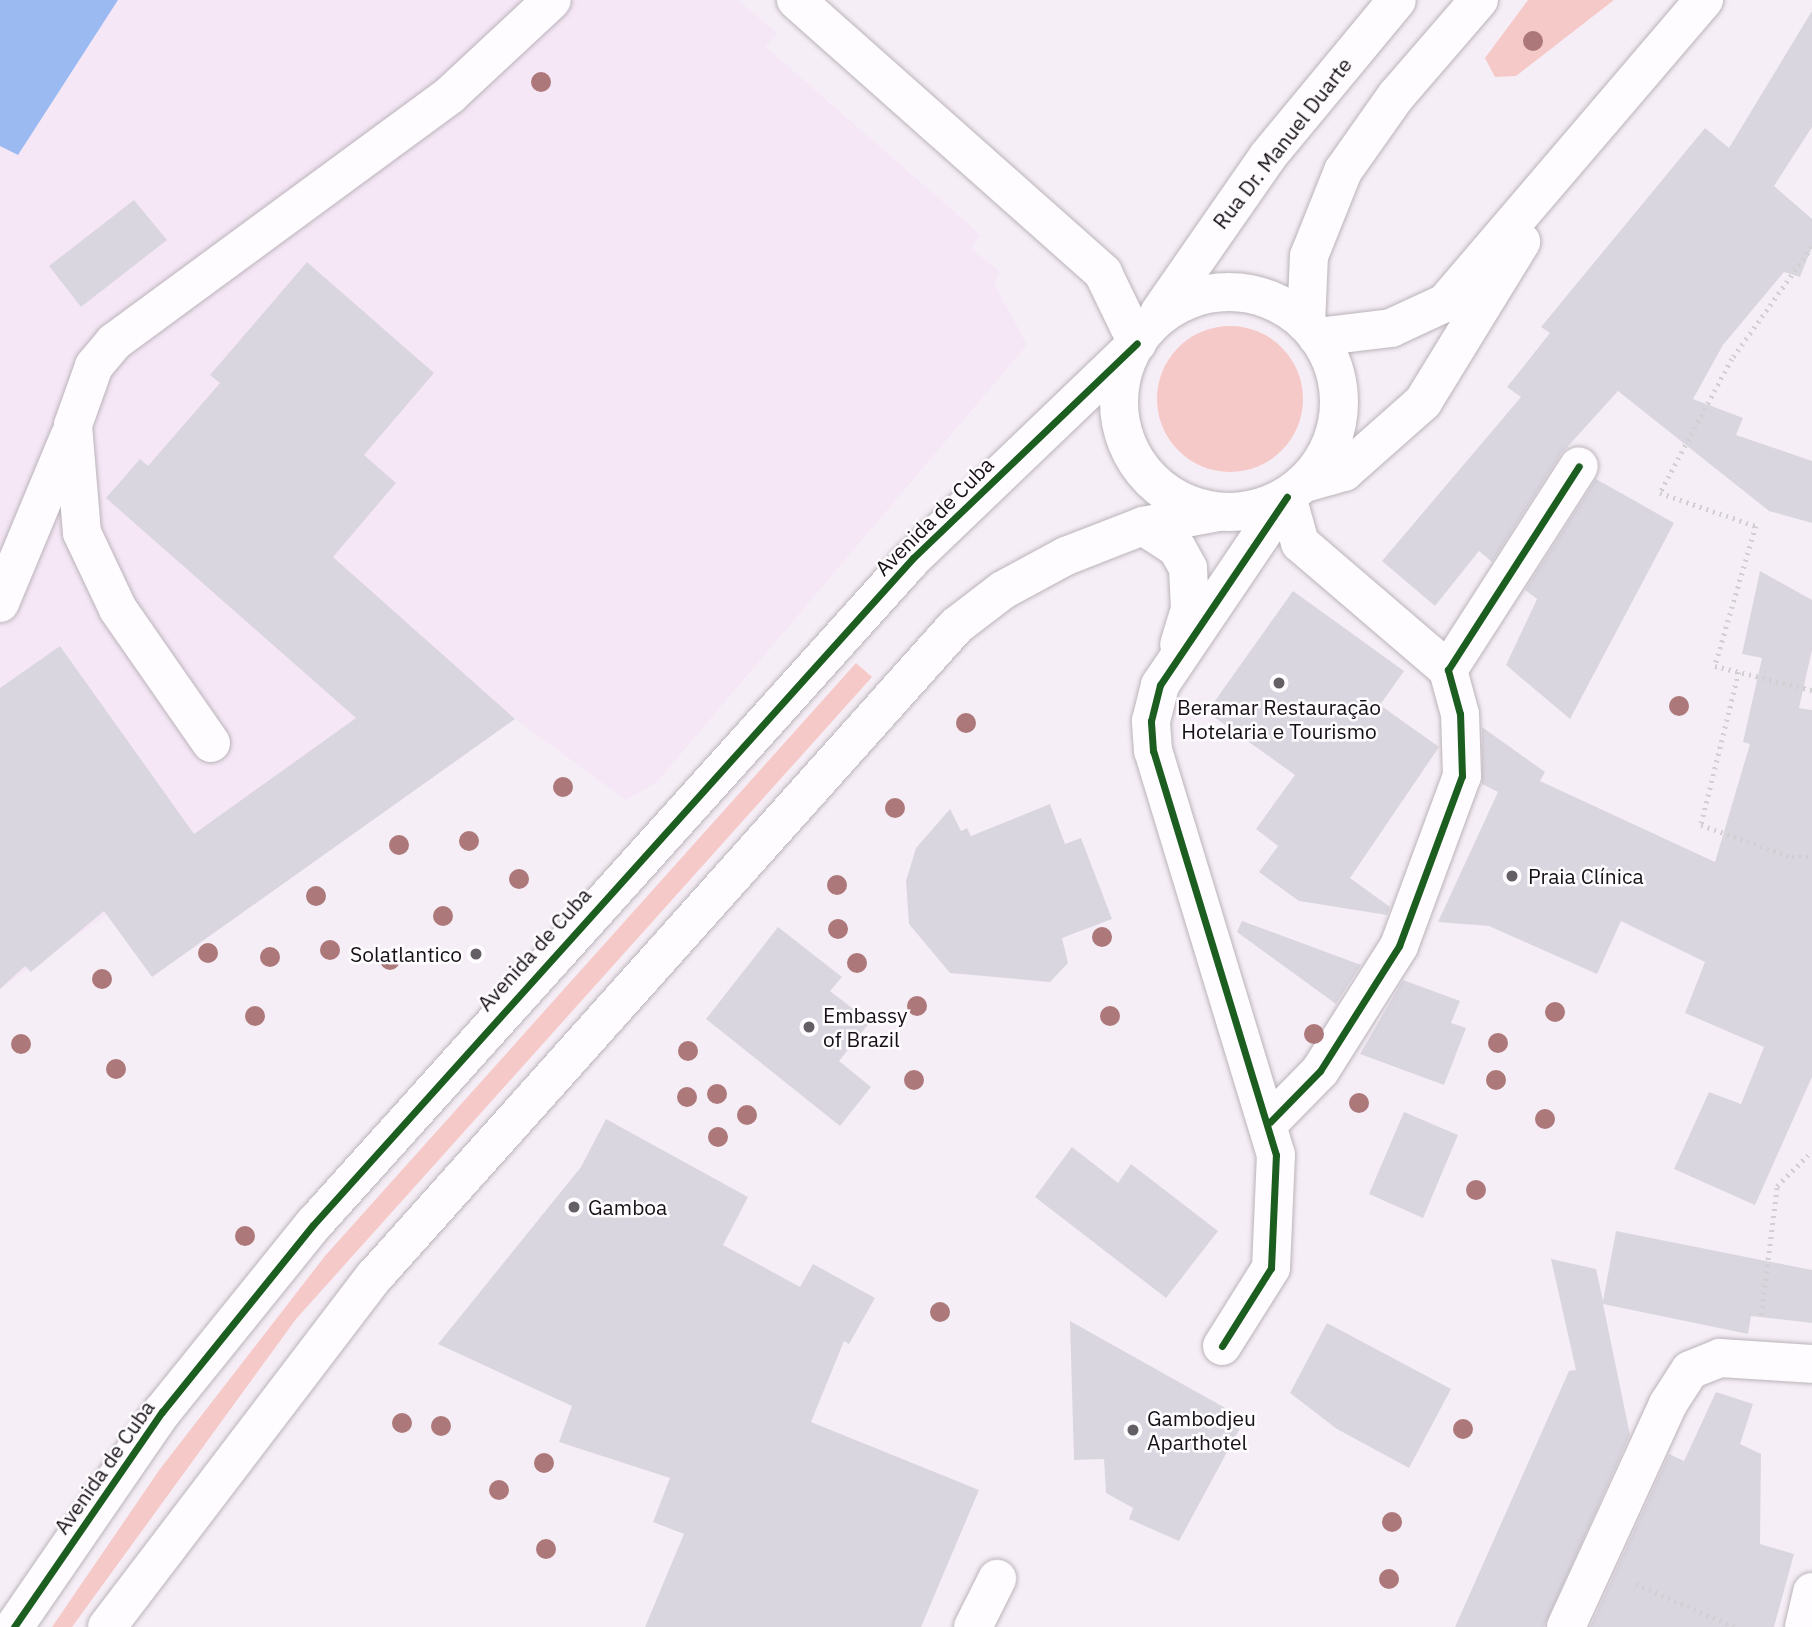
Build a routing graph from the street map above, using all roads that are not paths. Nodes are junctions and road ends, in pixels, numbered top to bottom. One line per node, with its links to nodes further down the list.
1 (552, 0): 9 (street)
2 (796, 0): 8 (street)
3 (1397, 0): 8 (street, Rua Dr. Manuel Duarte)
4 (1479, 0): 7 (street)
5 (1704, 0): 6 (street)
6 (1558, 175): 7 (street); 11 (street)
7 (1312, 330): 8 (street); 11 (street)
8 (1144, 334): 12 (street); 23 (street, Avenida de Cuba)
9 (73, 425): 14 (street); 17 (street)
10 (1579, 466): 16 (street)
11 (1296, 490): 12 (street); 15 (street); 16 (street)
12 (1218, 512): 13 (street)
13 (1143, 526): 15 (street); 24 (street)
14 (0, 603)
15 (1172, 665): 18 (street)
16 (1448, 670): 18 (street)
17 (211, 743)
18 (1270, 1122): 19 (street)
19 (1222, 1346)
20 (1812, 1364): 26 (street)
21 (997, 1579): 25 (street)
22 (1812, 1592): 27 (street)
23 (14, 1627)
24 (107, 1627)
25 (973, 1627)
26 (1566, 1627)
27 (1804, 1627)

